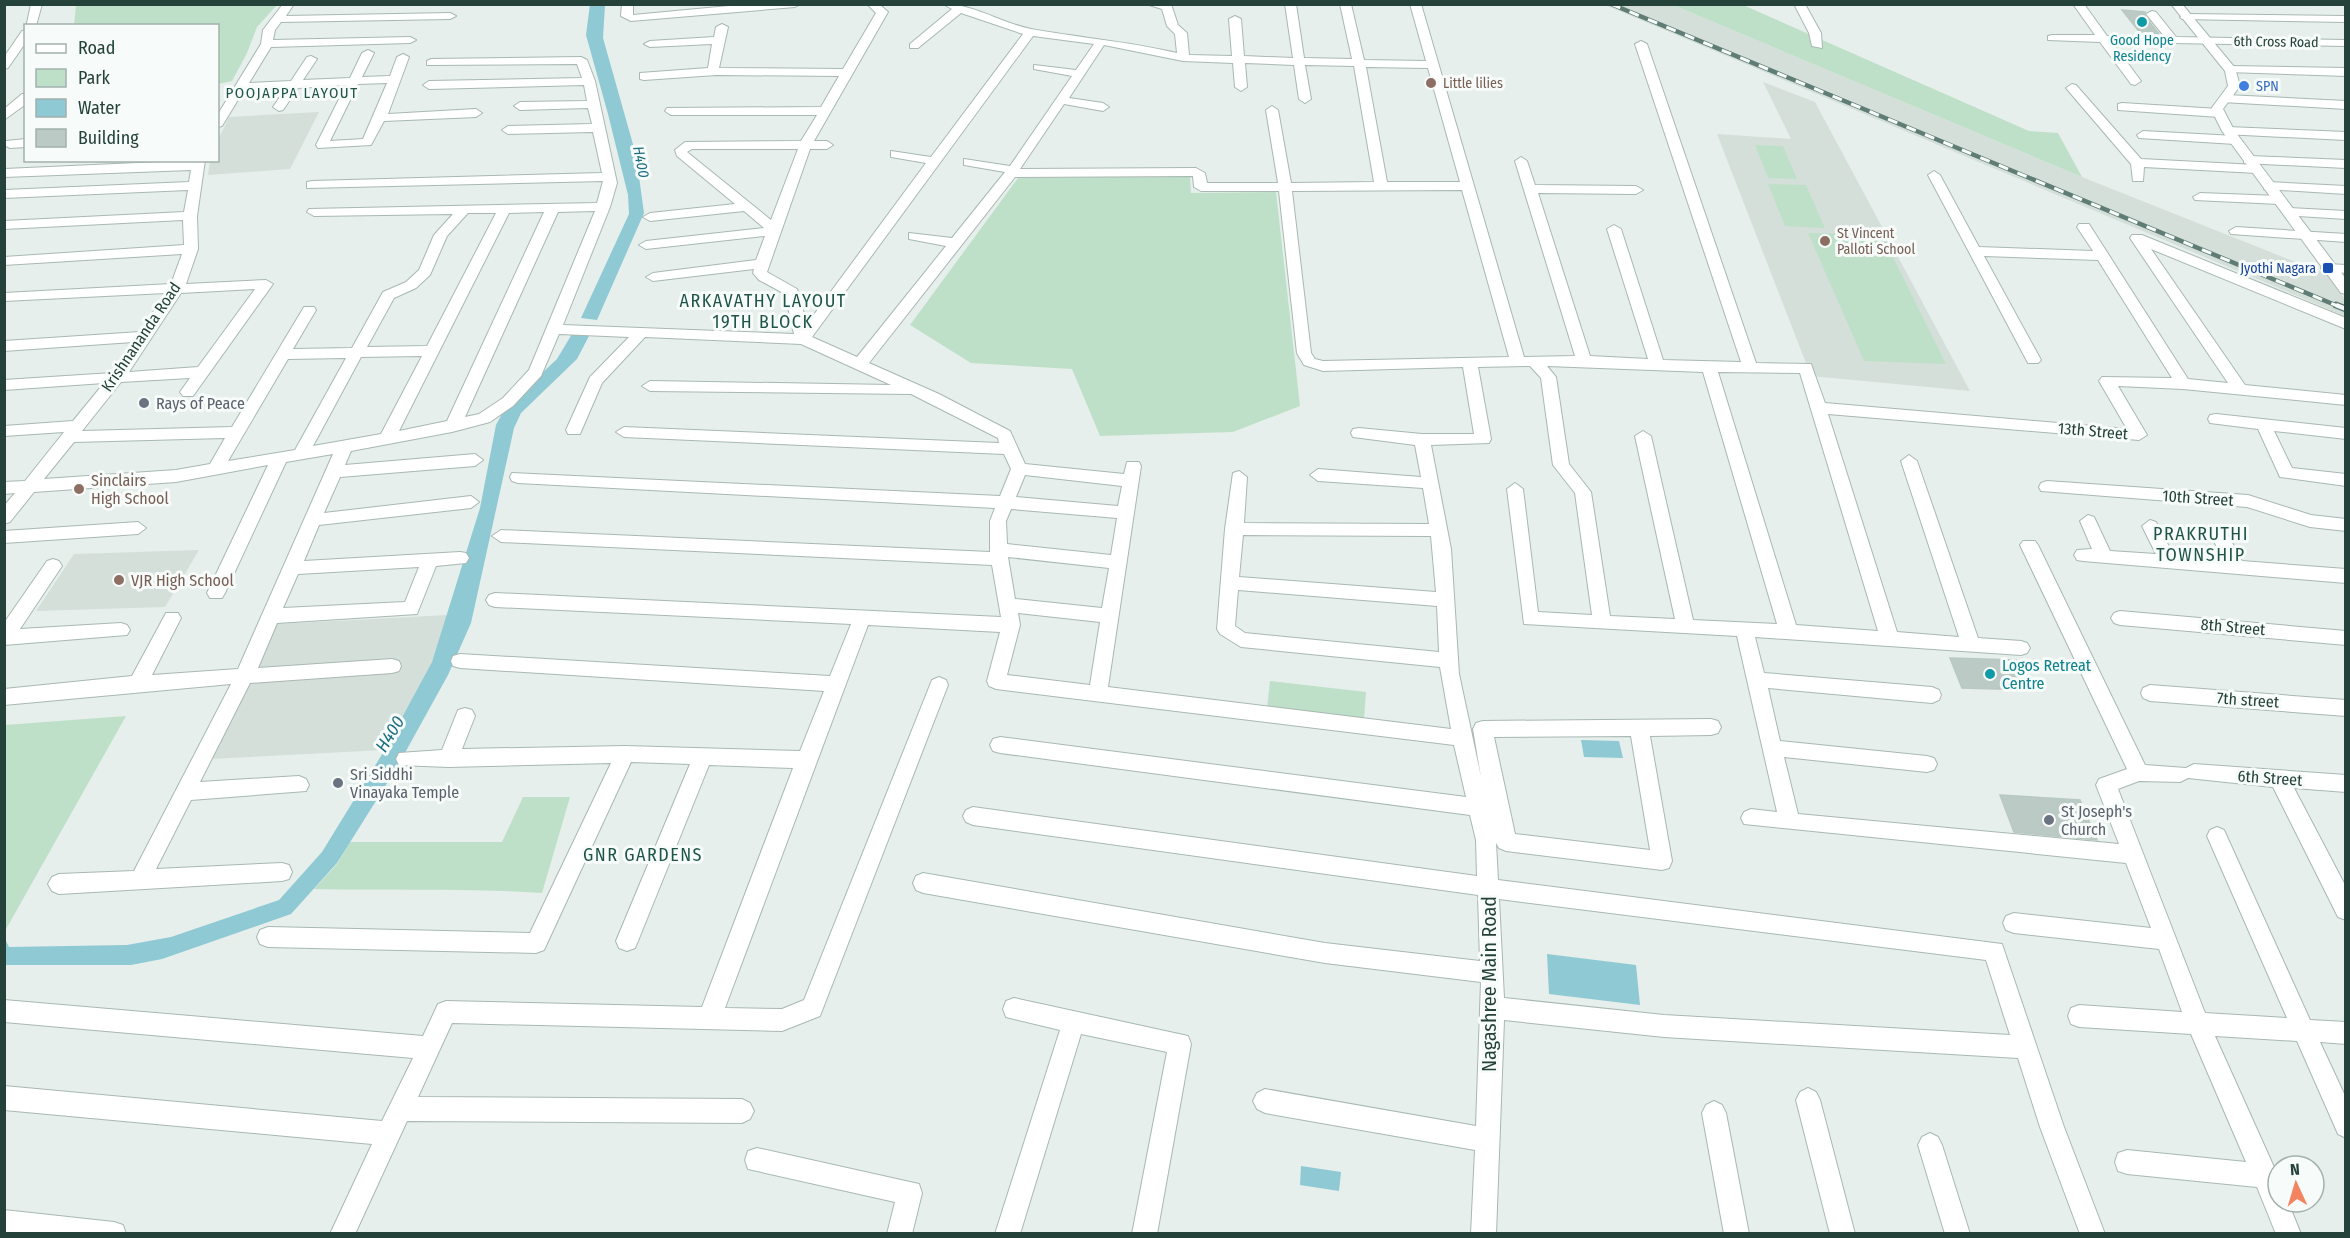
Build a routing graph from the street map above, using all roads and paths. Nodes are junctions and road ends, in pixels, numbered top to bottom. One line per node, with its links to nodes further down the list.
1 (37, 4): 23 (street)
2 (290, 4): 20 (street)
3 (628, 4): 17 (street)
4 (684, 4): 17 (street)
5 (795, 4): 14 (street)
6 (872, 4): 55 (street)
7 (1151, 4): 43 (street)
8 (1290, 4): 47 (street)
9 (1345, 4): 49 (street)
10 (1415, 4): 50 (street)
11 (1799, 4): 40 (street)
12 (2078, 4): 28 (street)
13 (2176, 4): 19 (street)
14 (765, 6): 17 (street)
15 (954, 7): 25 (street); 39 (street)
16 (2152, 14): 31 (street)
17 (677, 15)
18 (450, 16): 20 (street)
19 (2186, 17): 22 (street); 32 (street)
20 (279, 19): 36 (street)
21 (1235, 19): 46 (street)
22 (2346, 19)
23 (31, 24)
24 (722, 27): 30 (street)
25 (1030, 32): 34 (street); 95 (street)
26 (24, 36): 33 (street); 45 (street)
27 (2052, 38): 28 (street, 6th Cross Road)
28 (2104, 38): 31 (street, 6th Cross Road); 61 (street)
29 (410, 40): 36 (street)
30 (719, 40): 37 (street); 53 (street)
31 (2173, 40): 32 (street, 6th Cross Road)
32 (2206, 41): 35 (street, 6th Cross Road); 52 (street)
33 (4, 42)
34 (1101, 42): 43 (street); 56 (street)
35 (2346, 43)
36 (267, 44): 64 (street)
37 (650, 44)
38 (1641, 44): 167 (street)
39 (914, 46)
40 (1818, 46)
41 (368, 53): 59 (street)
42 (403, 57): 58 (street)
43 (1183, 58): 46 (street)
44 (311, 59): 62 (street)
45 (7, 60)
46 (1240, 60): 47 (street); 65 (street)
47 (1298, 62): 49 (street); 67 (street)
48 (431, 63): 60 (street)
49 (1359, 63): 50 (street); 109 (street)
50 (1433, 65): 110 (street)
51 (1038, 67): 56 (street)
52 (2231, 70): 54 (street); 68 (street)
53 (716, 71): 55 (street); 57 (street)
54 (2346, 72)
55 (846, 73): 79 (street)
56 (1079, 74): 70 (street)
57 (644, 76)
58 (394, 79): 59 (street); 83 (street)
59 (354, 81): 62 (street); 83 (street)
60 (589, 81): 63 (street); 71 (street)
61 (2135, 81)
62 (295, 84): 64 (street); 74 (street)
63 (429, 84)
64 (240, 87): 84 (street)
65 (1241, 87)
66 (2072, 88): 99 (street)
67 (1305, 99)
68 (2226, 99): 72 (street); 81 (street)
69 (24, 100): 82 (street)
70 (1061, 100): 75 (street); 102 (street)
71 (594, 104): 73 (street); 85 (street)
72 (2346, 105)
73 (520, 106)
74 (279, 107)
75 (1103, 107)
76 (2122, 107): 81 (street)
77 (1272, 110): 112 (street)
78 (671, 111): 79 (street)
79 (826, 111): 93 (street)
80 (476, 113): 83 (street)
81 (2219, 113): 88 (street)
82 (4, 116)
83 (380, 117)
84 (219, 121)
85 (599, 128): 86 (street); 105 (street)
86 (508, 130)
87 (2143, 135): 88 (street)
88 (2232, 135): 89 (street); 100 (street)
89 (2346, 136)
90 (24, 143): 91 (street)
91 (10, 144)
92 (827, 145): 93 (street)
93 (805, 146): 120 (street); 132 (street)
94 (895, 154): 95 (street)
95 (935, 161): 155 (street)
96 (1521, 161): 113 (street)
97 (969, 162): 102 (street)
98 (198, 163): 103 (street); 108 (street, Krishnananda Road)
99 (2137, 163): 100 (street); 106 (street)
100 (2253, 164): 101 (street); 111 (street)
101 (2346, 164)
102 (1012, 172): 112 (street); 137 (street)
103 (4, 173)
104 (1934, 176): 140 (street)
105 (609, 177): 107 (street); 119 (street)
106 (2138, 178)
107 (312, 185)
108 (196, 186): 116 (street); 127 (street, Krishnananda Road)
109 (1381, 186): 110 (street); 112 (street)
110 (1468, 186): 163 (street)
111 (2269, 186): 115 (street); 118 (street)
112 (1286, 187): 162 (street)
113 (1532, 189): 114 (street); 161 (street)
114 (1636, 190)
115 (2346, 190)
116 (4, 194)
117 (2200, 197): 118 (street)
118 (2279, 200): 125 (street)
119 (603, 207): 121 (street); 152 (street)
120 (747, 207): 128 (street); 132 (street)
121 (553, 208): 123 (street); 180 (street)
122 (464, 210): 123 (street); 124 (street); 157 (street)
123 (504, 210): 158 (street)
124 (314, 212)
125 (2289, 212): 126 (street); 135 (street)
126 (2346, 215)
127 (190, 216): 129 (street); 139 (street, Krishnananda Road)
128 (650, 217)
129 (4, 225)
130 (2084, 227): 141 (street)
131 (1614, 229): 165 (street)
132 (776, 231): 138 (street); 143 (street)
133 (2236, 231): 135 (street)
134 (914, 236): 137 (street)
135 (2306, 236): 136 (street); 144 (street)
136 (2346, 238)
137 (956, 243): 164 (street)
138 (646, 245)
139 (191, 249): 142 (street); 147 (street, Krishnananda Road)
140 (1975, 251): 141 (street); 160 (street)
141 (2102, 256): 170 (street)
142 (4, 261)
143 (762, 264): 146 (street); 155 (street)
144 (2328, 268): 145 (street); 148 (street)
145 (2346, 269)
146 (653, 277)
147 (177, 288): 149 (street); 154 (street, Krishnananda Road); 168 (street)
148 (2345, 290)
149 (4, 297)
150 (309, 310): 159 (street)
151 (2346, 324): 173 (street)
152 (562, 330): 153 (street); 180 (street)
153 (640, 334): 155 (street); 181 (street)
154 (143, 337): 156 (street); 169 (street, Krishnananda Road)
155 (803, 339): 164 (street)
156 (4, 346)
157 (355, 351): 158 (street); 159 (street); 193 (street)
158 (432, 351): 189 (street)
159 (284, 354): 184 (street)
160 (2033, 360)
161 (1584, 361): 163 (street); 165 (street)
162 (1470, 362): 163 (street); 190 (street)
163 (1526, 362): 245 (street)
164 (859, 364): 174 (street)
165 (1657, 365): 166 (street)
166 (1709, 367): 167 (street); 250 (street)
167 (1750, 368): 177 (street)
168 (202, 372): 169 (street); 175 (street)
169 (118, 376): 171 (street); 183 (street, Krishnananda Road)
170 (2183, 384): 173 (street, 13th Street); 177 (street, 13th Street)
171 (4, 385)
172 (650, 386): 174 (street)
173 (2240, 389): 176 (street, 13th Street)
174 (914, 391): 192 (street)
175 (188, 392)
176 (2346, 400)
177 (1818, 408): 253 (street)
178 (2216, 419): 179 (street)
179 (2263, 424): 187 (street); 203 (street)
180 (452, 427): 189 (street)
181 (574, 430)
182 (4, 431): 183 (street)
183 (71, 432): 184 (street); 205 (street, Krishnananda Road)
184 (237, 432): 197 (street)
185 (624, 432): 192 (street)
186 (1359, 433): 190 (street)
187 (2346, 434)
188 (1643, 436): 247 (street)
189 (387, 439): 191 (street)
190 (1422, 440): 204 (street, Nagashree Main Road)
191 (345, 446): 193 (street); 199 (street)
192 (1011, 449): 198 (street)
193 (300, 455): 194 (street)
194 (280, 458): 197 (street); 236 (street)
195 (475, 460): 199 (street)
196 (1909, 461): 254 (street)
197 (215, 469): 205 (street)
198 (1019, 469): 210 (street); 211 (street)
199 (334, 472): 213 (street)
200 (1318, 475): 204 (street)
201 (518, 477): 210 (street)
202 (1239, 477): 218 (street)
203 (2346, 480)
204 (1429, 483): 219 (street, Nagashree Main Road)
205 (30, 485): 207 (street); 212 (street, Krishnananda Road)
206 (2047, 487): 215 (street, 10th Street)
207 (4, 488)
208 (1515, 489): 245 (street)
209 (471, 501): 213 (street)
210 (1004, 502): 211 (street); 224 (street)
211 (1126, 513): 229 (street)
212 (4, 518)
213 (313, 520): 232 (street)
214 (2088, 521): 226 (street)
215 (2346, 525)
216 (2150, 526): 230 (street)
217 (138, 528): 222 (street)
218 (1233, 529): 219 (street); 235 (street)
219 (1438, 530): 238 (street, Nagashree Main Road)
220 (2218, 532): 233 (street)
221 (501, 536): 224 (street)
222 (4, 537)
223 (2029, 545): 281 (street)
224 (998, 554): 229 (street); 239 (street)
225 (2084, 555): 226 (street)
226 (2104, 557): 230 (street)
227 (460, 558): 228 (street)
228 (430, 560): 232 (street); 240 (street)
229 (1118, 562): 242 (street)
230 (2169, 563): 233 (street)
231 (52, 566): 251 (street)
232 (292, 568): 240 (street)
233 (2238, 569): 234 (street)
234 (2346, 576)
235 (1230, 583): 238 (street); 256 (street)
236 (216, 593)
237 (495, 600): 241 (street)
238 (1446, 600): 256 (street, Nagashree Main Road)
239 (1008, 605): 242 (street); 246 (street)
240 (272, 616): 259 (street)
241 (863, 616): 246 (street); 262 (street)
242 (1110, 616): 264 (street)
243 (172, 618): 261 (street)
244 (2120, 618): 252 (street, 8th Street)
245 (1602, 622): 247 (street)
246 (1011, 625): 264 (street)
247 (1686, 627): 248 (street)
248 (1744, 629): 250 (street); 260 (street)
249 (121, 630): 251 (street)
250 (1789, 633): 253 (street)
251 (5, 637)
252 (2346, 638)
253 (1890, 640): 254 (street)
254 (1971, 645): 255 (street)
255 (2021, 648)
256 (1449, 660): 272 (street, Nagashree Main Road)
257 (460, 661): 262 (street)
258 (392, 666): 259 (street)
259 (245, 675): 261 (street); 285 (street)
260 (1758, 680): 266 (street); 274 (street)
261 (138, 683): 267 (street)
262 (837, 684): 279 (street)
263 (939, 685): 307 (street)
264 (1098, 693): 272 (street)
265 (2150, 693): 268 (street, 7th street)
266 (1932, 695)
267 (4, 698)
268 (2346, 708)
269 (465, 716): 278 (street)
270 (1639, 727): 271 (street); 286 (street); 286 (street)
271 (1711, 727)
272 (1462, 738): 286 (street, Nagashree Main Road)
273 (1000, 745): 286 (street)
274 (1772, 748): 280 (street); 289 (street)
275 (625, 754): 276 (street); 278 (street); 299 (street)
276 (703, 756): 279 (street); 301 (street)
277 (406, 759): 278 (street)
278 (448, 759)
279 (806, 760): 307 (street)
280 (1927, 764)
281 (2139, 773): 282 (street, 6th Street); 291 (street)
282 (2279, 778): 283 (street, 6th Street); 297 (street)
283 (2346, 784)
284 (299, 785): 285 (street)
285 (184, 792): 293 (street)
286 (1482, 792): 296 (street, Nagashree Main Road)
287 (973, 816): 296 (street)
288 (1751, 818): 289 (street)
289 (1790, 822): 291 (street)
290 (2217, 836): 310 (street)
291 (2134, 855): 300 (street)
292 (282, 872): 293 (street)
293 (140, 879): 295 (street)
294 (923, 883): 302 (street)
295 (59, 884)
296 (1489, 888): 302 (street, Nagashree Main Road); 312 (street)
297 (2346, 909)
298 (2014, 923): 300 (street)
299 (268, 937)
300 (2166, 940): 309 (street)
301 (627, 941)
302 (1493, 973): 303 (street, Nagashree Main Road)
303 (1493, 1008): 312 (street); 322 (street, Nagashree Main Road)
304 (1014, 1009): 308 (street)
305 (4, 1011): 313 (street)
306 (2079, 1016): 309 (street)
307 (710, 1017): 313 (street)
308 (1074, 1021): 332 (street); 333 (street)
309 (2198, 1023): 310 (street); 326 (street)
310 (2301, 1030): 311 (street); 320 (street)
311 (2346, 1033)
312 (2026, 1047): 338 (street)
313 (429, 1048): 317 (street)
314 (4, 1098): 321 (street)
315 (1808, 1100): 336 (street)
316 (1265, 1101): 322 (street)
317 (400, 1109): 318 (street); 321 (street)
318 (742, 1111)
319 (1714, 1113): 335 (street)
320 (2346, 1126)
321 (389, 1134): 330 (street)
322 (1487, 1140): 334 (street, Nagashree Main Road)
323 (1930, 1145): 337 (street)
324 (757, 1160): 331 (street)
325 (2127, 1162): 326 (street)
326 (2266, 1176)
327 (2281, 1214): 339 (street)
328 (4, 1222): 329 (street)
329 (114, 1233)
330 (342, 1233)
331 (899, 1233)
332 (1007, 1233)
333 (1144, 1233)
334 (1483, 1233)
335 (1737, 1233)
336 (1843, 1233)
337 (1958, 1233)
338 (2093, 1233)
339 (2289, 1233)

